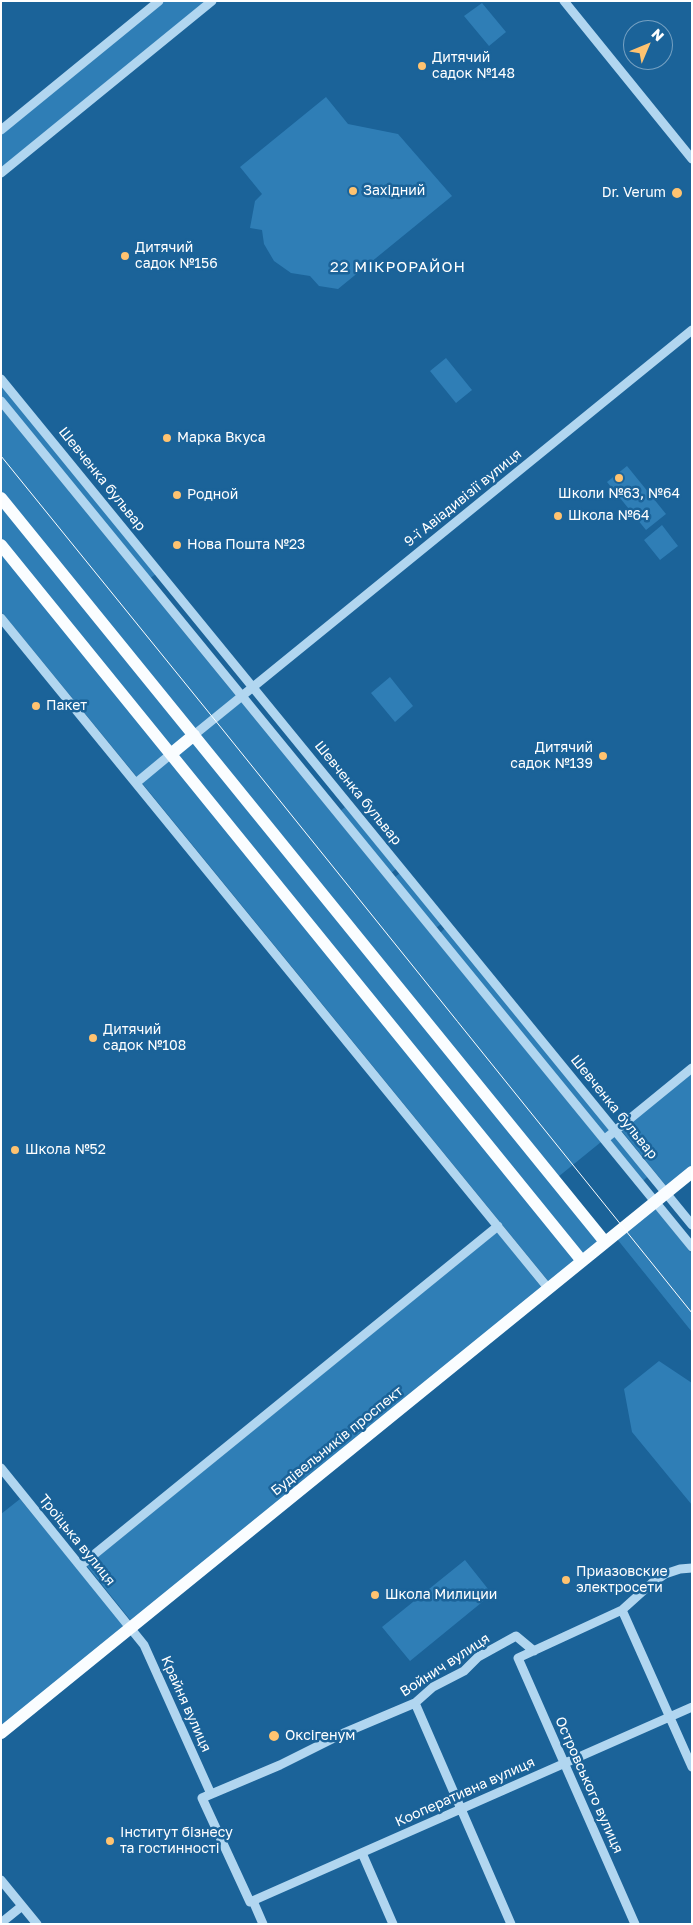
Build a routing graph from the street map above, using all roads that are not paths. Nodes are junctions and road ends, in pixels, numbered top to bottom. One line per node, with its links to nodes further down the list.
1 (159, 1): 4 (street)
2 (212, 1): 6 (street)
3 (564, 1): 5 (street)
4 (1, 130)
5 (692, 159)
6 (1, 173)
7 (692, 330): 15 (street, 9-ї Авіадивізії вулиця)
8 (1, 380): 12 (street, Шевченка бульвар)
9 (1, 401): 13 (street, Шевченка бульвар)
10 (1, 498): 17 (main road)
11 (1, 545): 18 (main road)
12 (160, 574): 13 (street); 15 (street, Шевченка бульвар)
13 (149, 583): 16 (street, Шевченка бульвар)
14 (1, 618): 19 (street)
15 (252, 688): 16 (street, 9-ї Авіадивізії вулиця); 20 (street, Шевченка бульвар)
16 (241, 697): 17 (street, 9-ї Авіадивізії вулиця); 21 (street, Шевченка бульвар)
17 (194, 735): 18 (main road); 29 (main road)
18 (171, 754): 19 (street); 31 (main road)
19 (136, 783): 28 (street)
20 (346, 803): 21 (street); 23 (street, Шевченка бульвар)
21 (335, 811): 24 (street, Шевченка бульвар)
22 (692, 1068): 23 (street)
23 (615, 1131): 24 (street); 26 (street, Шевченка бульвар)
24 (605, 1139): 26 (street, Шевченка бульвар)
25 (692, 1172): 26 (main road, Будівельників проспект)
26 (660, 1197): 27 (street, Шевченка бульвар); 29 (main road, Будівельників проспект); 30 (street, Шевченка бульвар)
27 (692, 1225)
28 (498, 1226): 32 (street); 34 (street)
29 (605, 1242): 31 (main road, Будівельників проспект)
30 (692, 1247)
31 (582, 1261): 32 (main road, Будівельників проспект)
32 (548, 1288): 37 (main road, Будівельників проспект)
33 (1, 1468): 34 (street, Троїцька вулиця)
34 (80, 1566): 37 (street, Троїцька вулиця)
35 (692, 1568): 36 (street)
36 (622, 1610): 38 (street); 41 (street)
37 (130, 1628): 42 (main road, Будівельників проспект); 45 (street, Крайня вулиця)
38 (534, 1651): 39 (street, Войнич вулиця); 43 (street, Островського вулиця)
39 (416, 1703): 45 (street, Войнич вулиця); 46 (street)
40 (692, 1707): 41 (street, Кооперативна вулиця)
41 (670, 1717): 43 (street, Кооперативна вулиця); 44 (street)
42 (1, 1733)
43 (564, 1763): 46 (street, Кооперативна вулиця); 56 (street, Островського вулиця)
44 (692, 1767)
45 (206, 1796): 49 (street, Крайня вулиця)
46 (461, 1809): 47 (street, Кооперативна вулиця); 55 (street)
47 (362, 1853): 49 (street, Кооперативна вулиця); 54 (street)
48 (1, 1880): 50 (street)
49 (251, 1902): 53 (street, Крайня вулиця)
50 (22, 1906): 51 (street); 52 (street)
51 (1, 1923)
52 (37, 1924)
53 (264, 1924)
54 (393, 1924)
55 (511, 1924)
56 (635, 1924)

